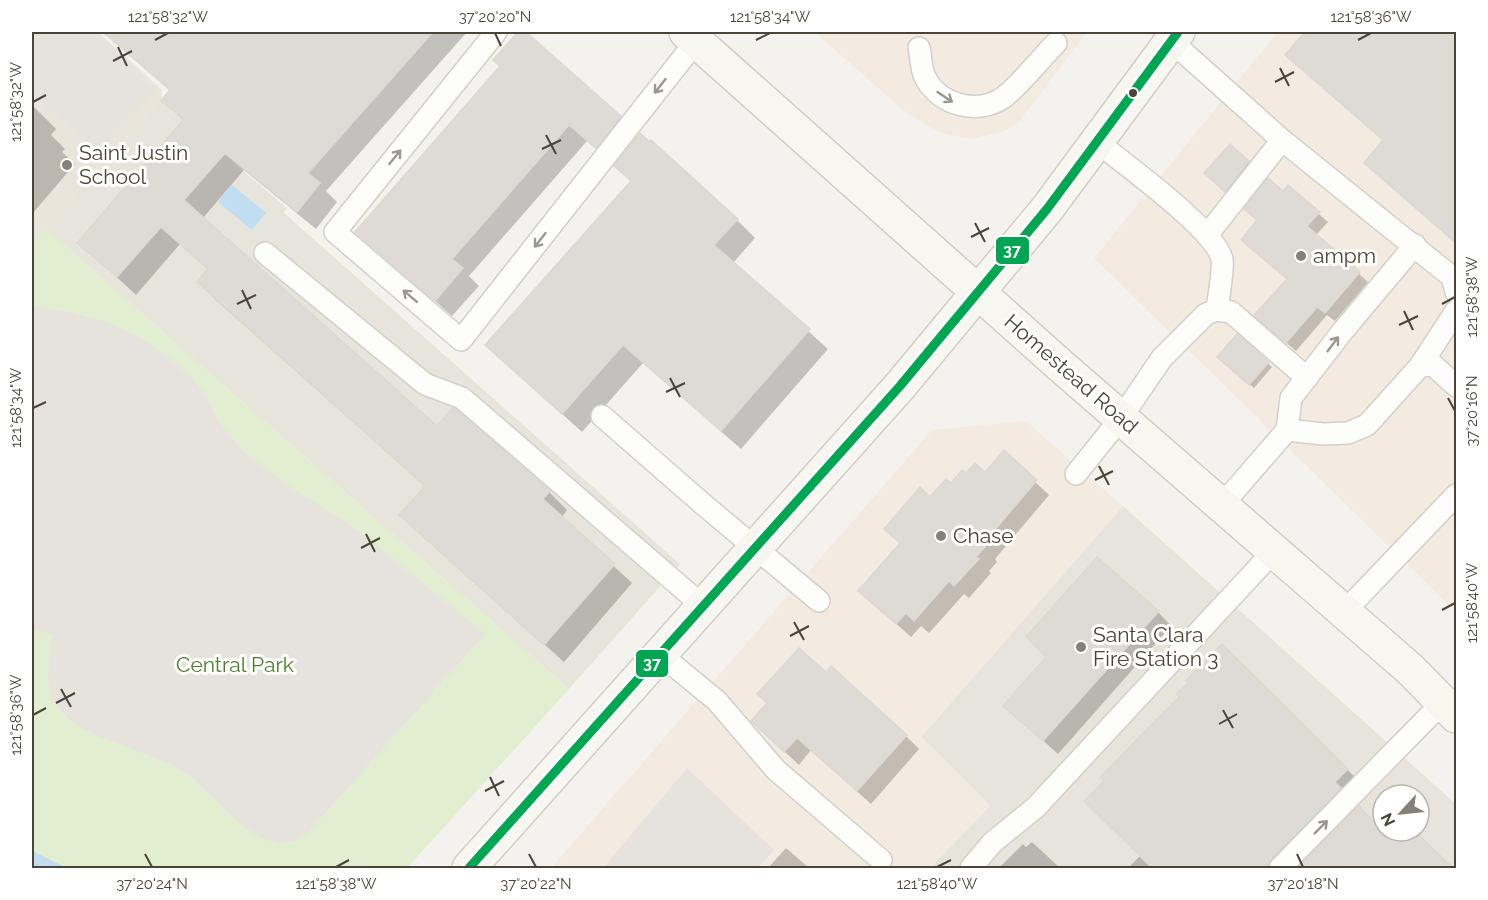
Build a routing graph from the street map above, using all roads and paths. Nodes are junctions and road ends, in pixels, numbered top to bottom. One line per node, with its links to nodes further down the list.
1 (496, 32): 2 (lane, one-way to 1)
2 (692, 36): 12 (main road, Homestead Road)
3 (1175, 36): 6 (lane); 7 (main road)
4 (1056, 43): 5 (lane, one-way to 4)
5 (919, 48)
6 (1282, 140): 8 (lane); 9 (lane)
7 (1096, 141): 8 (lane); 12 (main road)
8 (1208, 234): 13 (lane)
9 (1415, 246): 11 (lane); 16 (lane, one-way to 9)
10 (265, 253): 27 (lane)
11 (1456, 292)
12 (979, 293): 19 (main road, Homestead Road); 24 (main road)
13 (1217, 310): 16 (lane); 19 (lane)
14 (1456, 311): 15 (lane)
15 (1420, 366): 17 (lane); 20 (lane)
16 (1307, 378): 20 (lane)
17 (1456, 386)
18 (602, 416): 24 (lane)
19 (1121, 418): 21 (lane); 23 (main road, Homestead Road)
20 (1287, 430): 23 (lane)
21 (1076, 474)
22 (1456, 495): 28 (lane)
23 (1222, 506): 25 (main road, Homestead Road)
24 (756, 548): 26 (lane); 27 (main road)
25 (1274, 551): 28 (main road, Homestead Road); 33 (lane)
26 (819, 601)
27 (703, 606): 29 (main road)
28 (1344, 612): 30 (main road, Homestead Road)
29 (661, 655): 31 (lane); 32 (main road)
30 (1450, 709): 34 (lane, one-way to 30)
31 (881, 860)
32 (469, 868)
33 (971, 868)
34 (1280, 868)

